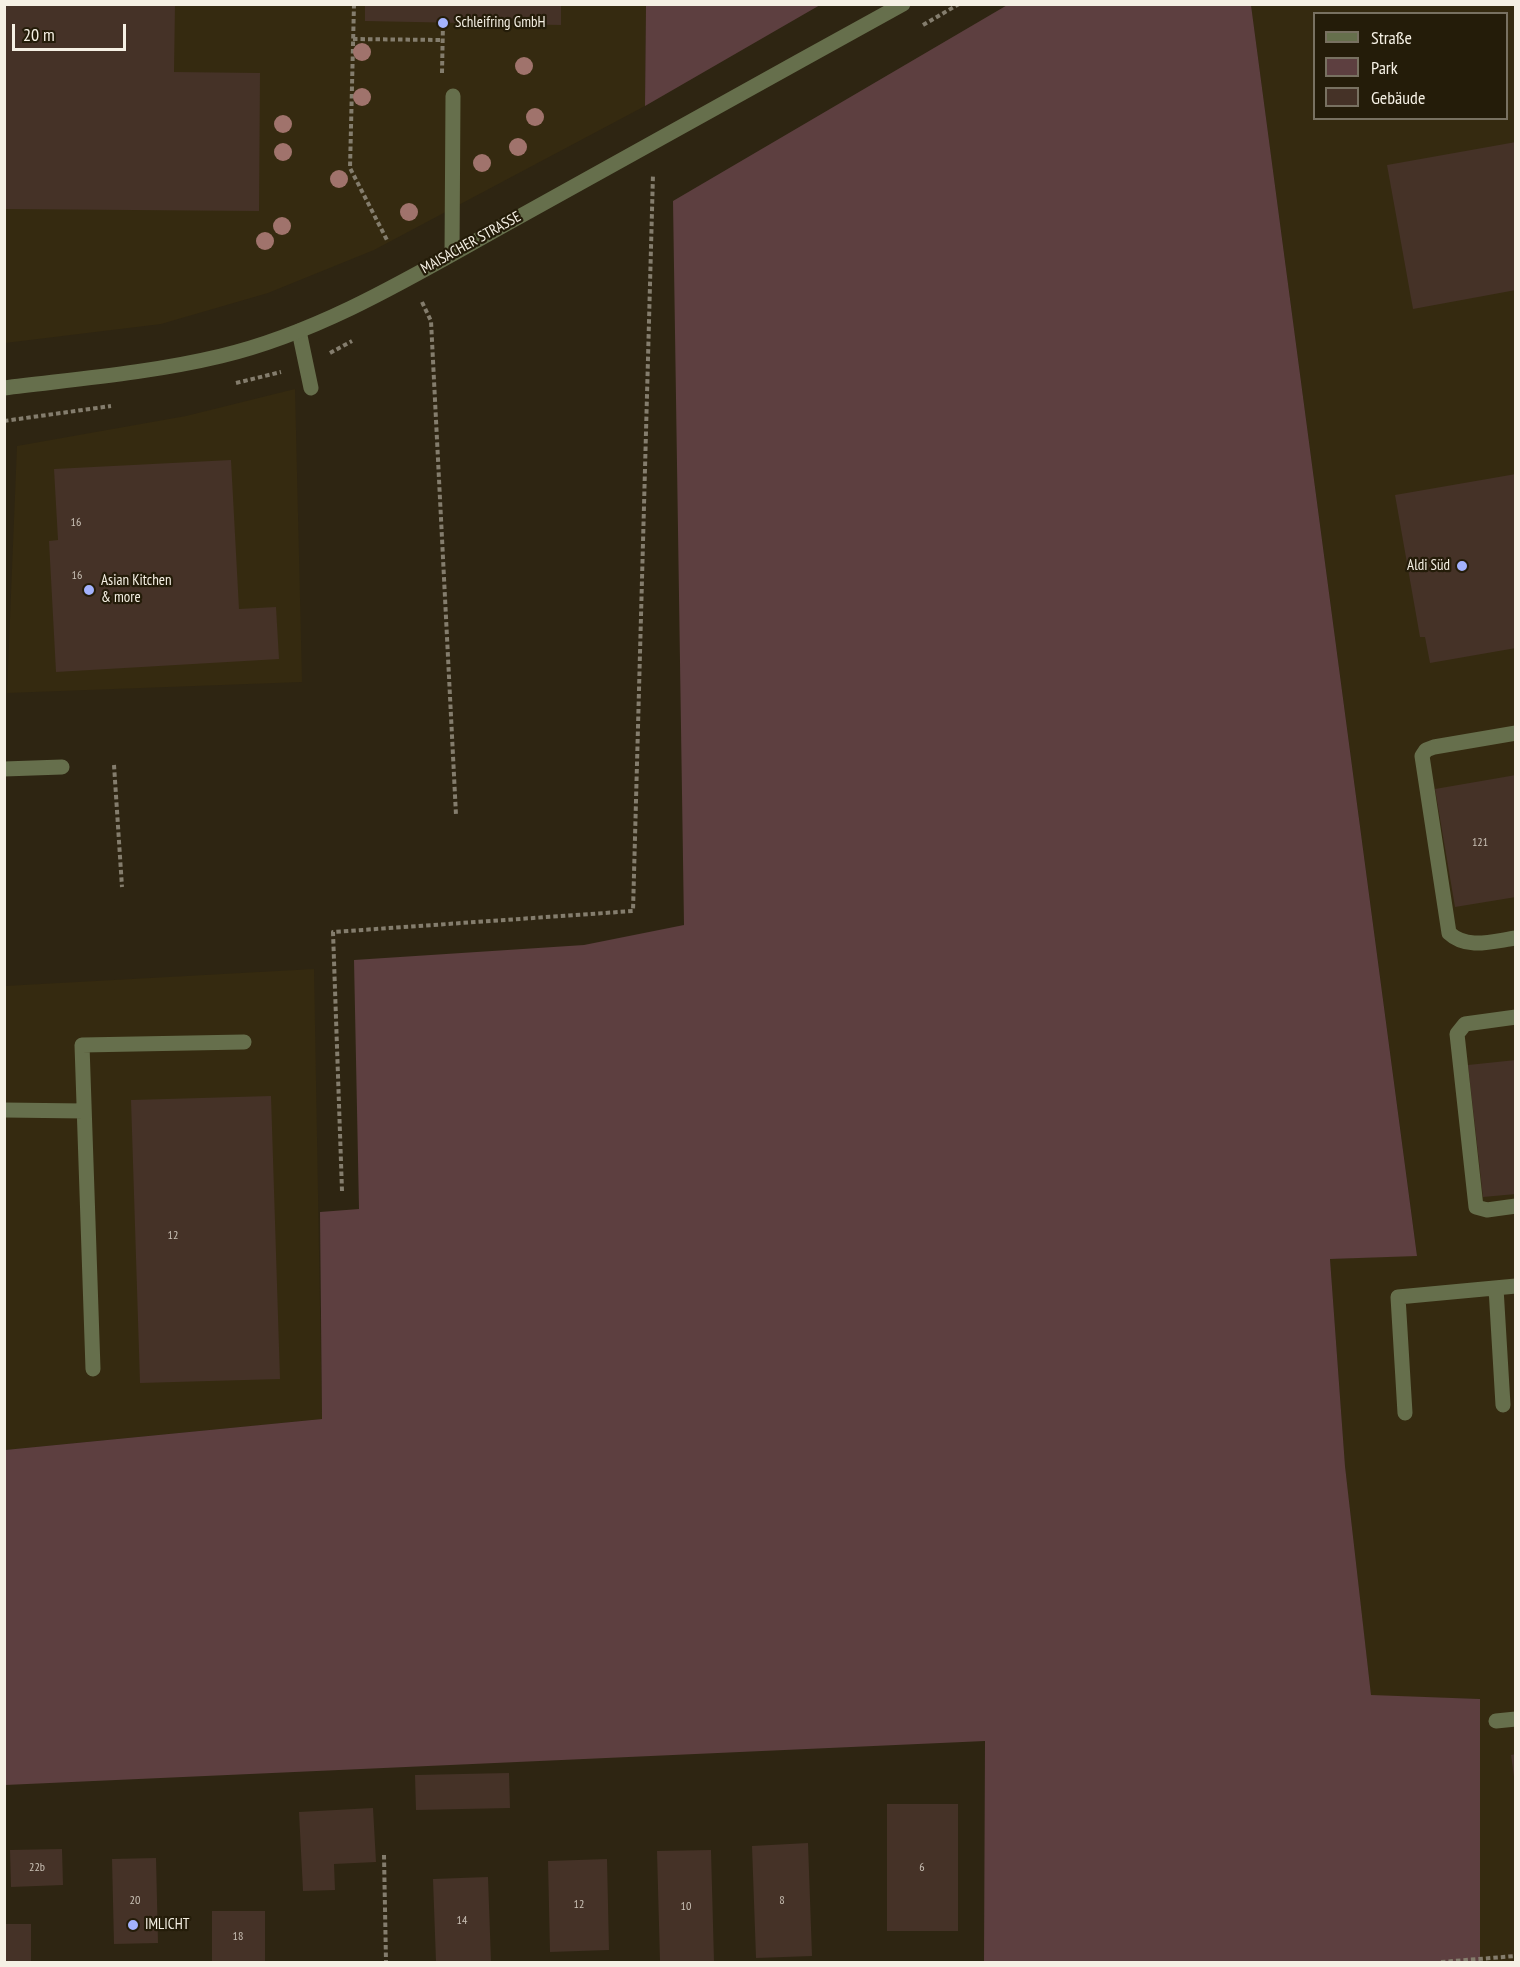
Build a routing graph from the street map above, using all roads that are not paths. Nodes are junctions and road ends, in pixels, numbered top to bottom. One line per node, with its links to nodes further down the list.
1 (903, 4): 3 (street, MAISACHER STRASSE)
2 (447, 91): 3 (street)
3 (452, 254): 4 (street, MAISACHER STRASSE)
4 (299, 331): 5 (street, MAISACHER STRASSE); 6 (street)
5 (4, 388)
6 (311, 388)
7 (1515, 733): 10 (street)
8 (62, 767): 9 (street)
9 (4, 769)
10 (1515, 938)
11 (1515, 1017): 15 (street)
12 (244, 1042): 14 (street)
13 (4, 1110): 14 (street)
14 (84, 1111): 18 (street)
15 (1515, 1206)
16 (1515, 1286): 17 (street)
17 (1496, 1288): 19 (street); 20 (street)
18 (93, 1369)
19 (1503, 1405)
20 (1405, 1413)
21 (1515, 1719): 22 (street)
22 (1496, 1721)

